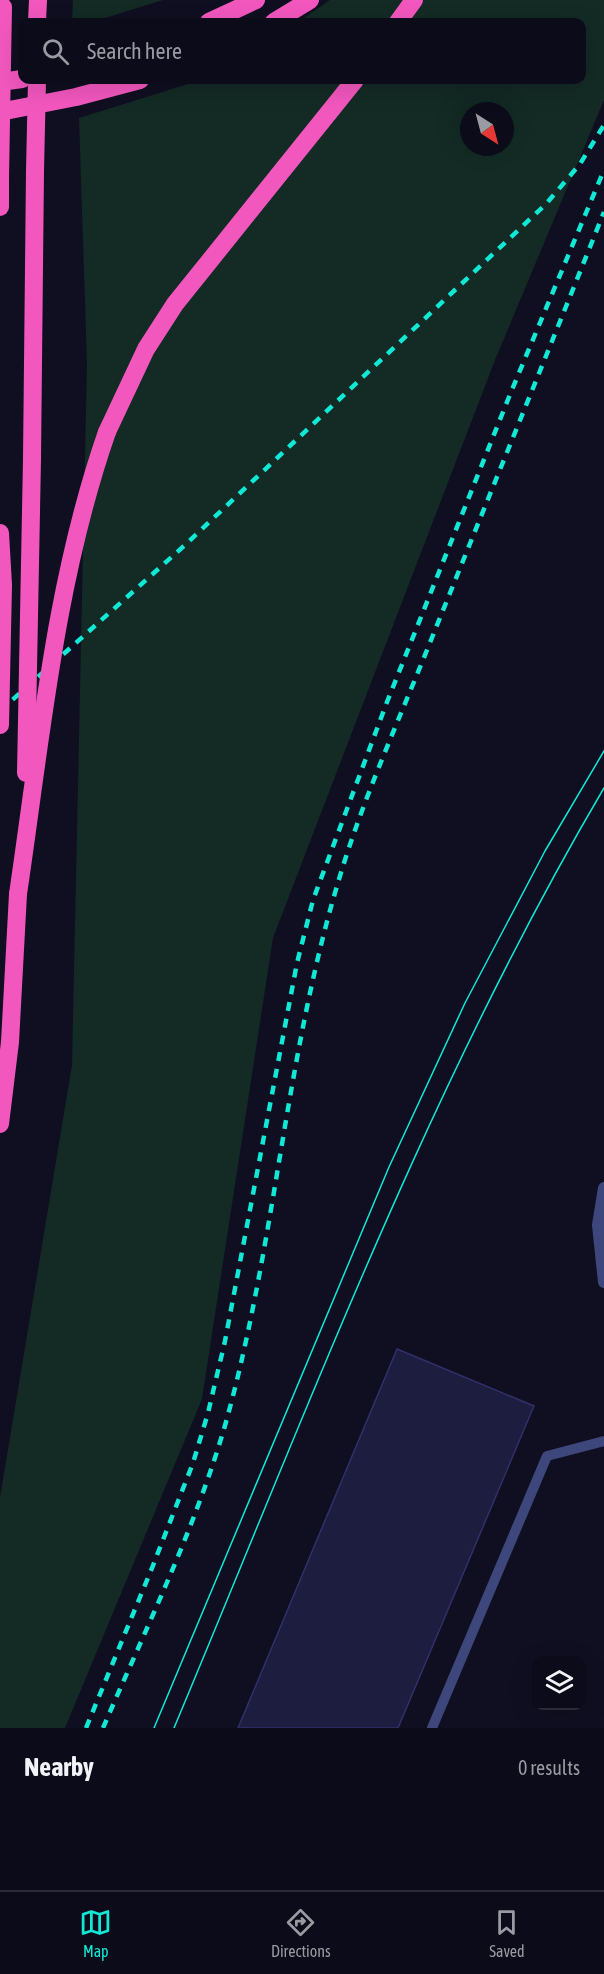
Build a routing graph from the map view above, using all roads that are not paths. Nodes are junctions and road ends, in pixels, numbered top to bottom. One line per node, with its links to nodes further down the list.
1 (256, 0): 7 (highway)
2 (310, 0): 8 (highway)
3 (414, 0): 9 (highway)
4 (38, 1): 6 (highway)
5 (3, 3): 16 (highway, bridge)
6 (37, 18)
7 (218, 18)
8 (281, 18)
9 (401, 18)
10 (18, 80): 11 (highway)
11 (0, 82)
12 (37, 84): 20 (highway, bridge)
13 (125, 84): 15 (highway)
14 (352, 84): 20 (highway, bridge)
15 (0, 112)
16 (0, 177): 17 (highway)
17 (0, 207)
18 (0, 533): 19 (highway, bridge)
19 (0, 724)
20 (18, 894): 21 (highway)
21 (0, 1124)
22 (604, 1188): 23 (street)
23 (604, 1282)
24 (604, 1441): 25 (lane)
25 (432, 1728)

